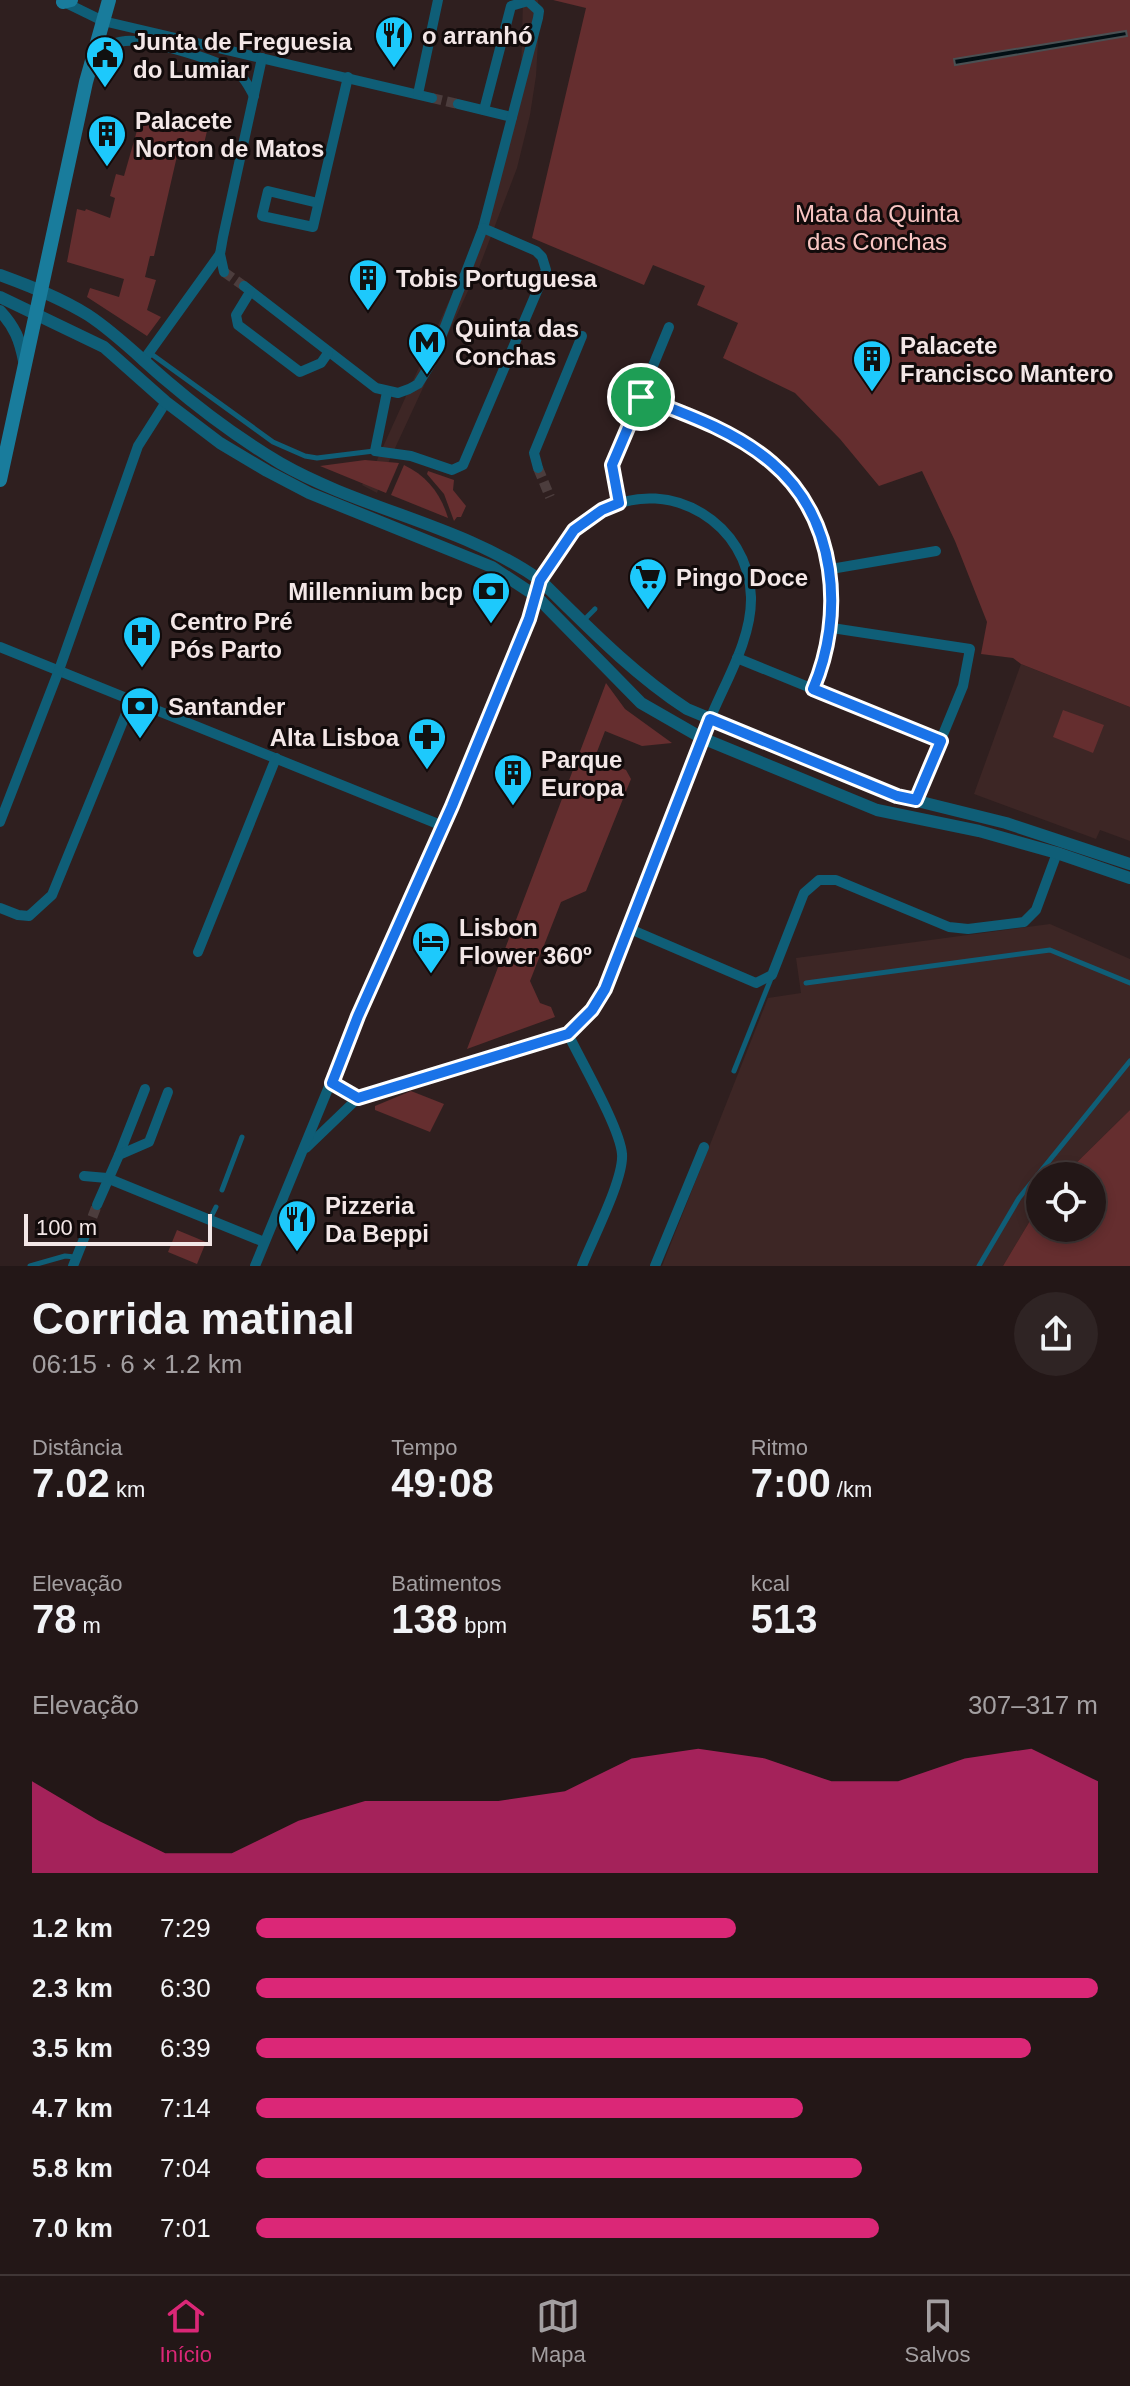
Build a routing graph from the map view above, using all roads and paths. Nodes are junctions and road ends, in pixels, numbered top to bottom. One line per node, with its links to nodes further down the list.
1 (109, 0): 4 (main road)
2 (438, 0): 8 (street)
3 (64, 1): 4 (street)
4 (103, 21): 5 (main road); 6 (street)
5 (95, 51): 9 (street); 19 (main road)
6 (262, 58): 7 (street); 9 (street)
7 (348, 77): 8 (street); 14 (street)
8 (418, 94): 10 (street)
9 (254, 96): 16 (street)
10 (432, 98)
11 (458, 104): 12 (street)
12 (484, 110): 13 (street); 13 (street)
13 (512, 117): 15 (street)
14 (318, 203): 14 (street)
15 (483, 228): 28 (street); 31 (street)
16 (220, 254): 17 (street); 26 (street)
17 (224, 272)
18 (0, 275): 19 (street)
19 (40, 291): 22 (main road); 26 (street)
20 (0, 297): 22 (street)
21 (0, 311): 27 (street)
22 (36, 313): 27 (main road); 30 (street)
23 (669, 327): 29 (street)
24 (582, 336): 32 (street)
25 (328, 353): 25 (street); 28 (street)
26 (146, 357): 31 (lane); 37 (street)
27 (25, 368): 33 (main road)
28 (387, 392): 31 (street)
29 (641, 397): 34 (street); 36 (street)
30 (166, 402): 38 (street); 44 (street)
31 (375, 451)
32 (538, 468)
33 (0, 480)
34 (619, 503): 37 (street); 43 (street)
35 (936, 551): 36 (street)
36 (831, 569): 41 (street)
37 (540, 580): 38 (street); 40 (street)
38 (536, 596): 48 (street); 53 (street)
39 (595, 609): 40 (lane)
40 (582, 621): 47 (street)
41 (832, 628): 45 (street); 49 (street)
42 (0, 647): 44 (street)
43 (737, 658): 45 (street); 47 (street)
44 (59, 670): 46 (street); 52 (street)
45 (813, 689): 49 (street)
46 (132, 699): 50 (street); 57 (street)
47 (710, 719): 48 (street); 51 (street)
48 (702, 738): 54 (street); 58 (street)
49 (941, 741): 51 (street)
50 (276, 758): 53 (street); 59 (street)
51 (916, 800): 55 (street)
52 (0, 822)
53 (443, 826): 66 (street)
54 (1057, 853): 56 (street); 60 (street)
55 (1130, 864)
56 (1130, 878)
57 (0, 908)
58 (630, 929): 60 (street); 63 (street)
59 (198, 952)
60 (772, 975): 65 (lane)
61 (806, 983): 62 (lane)
62 (1130, 983)
63 (568, 1034): 69 (street); 85 (street)
64 (1130, 1061): 87 (lane)
65 (734, 1071)
66 (332, 1083): 69 (street); 72 (street)
67 (145, 1089): 73 (street)
68 (168, 1092): 73 (street)
69 (358, 1098): 72 (street)
70 (242, 1137): 76 (lane)
71 (704, 1147): 86 (street)
72 (301, 1152): 81 (street)
73 (119, 1155): 75 (street)
74 (84, 1176): 75 (street)
75 (107, 1178): 77 (street); 79 (street)
76 (222, 1190)
77 (97, 1205)
78 (216, 1207): 79 (lane)
79 (210, 1219): 81 (street)
80 (87, 1231): 82 (street)
81 (264, 1242): 84 (street)
82 (75, 1262): 83 (lane)
83 (30, 1266)
84 (255, 1266)
85 (582, 1266)
86 (655, 1266)
87 (979, 1266)

